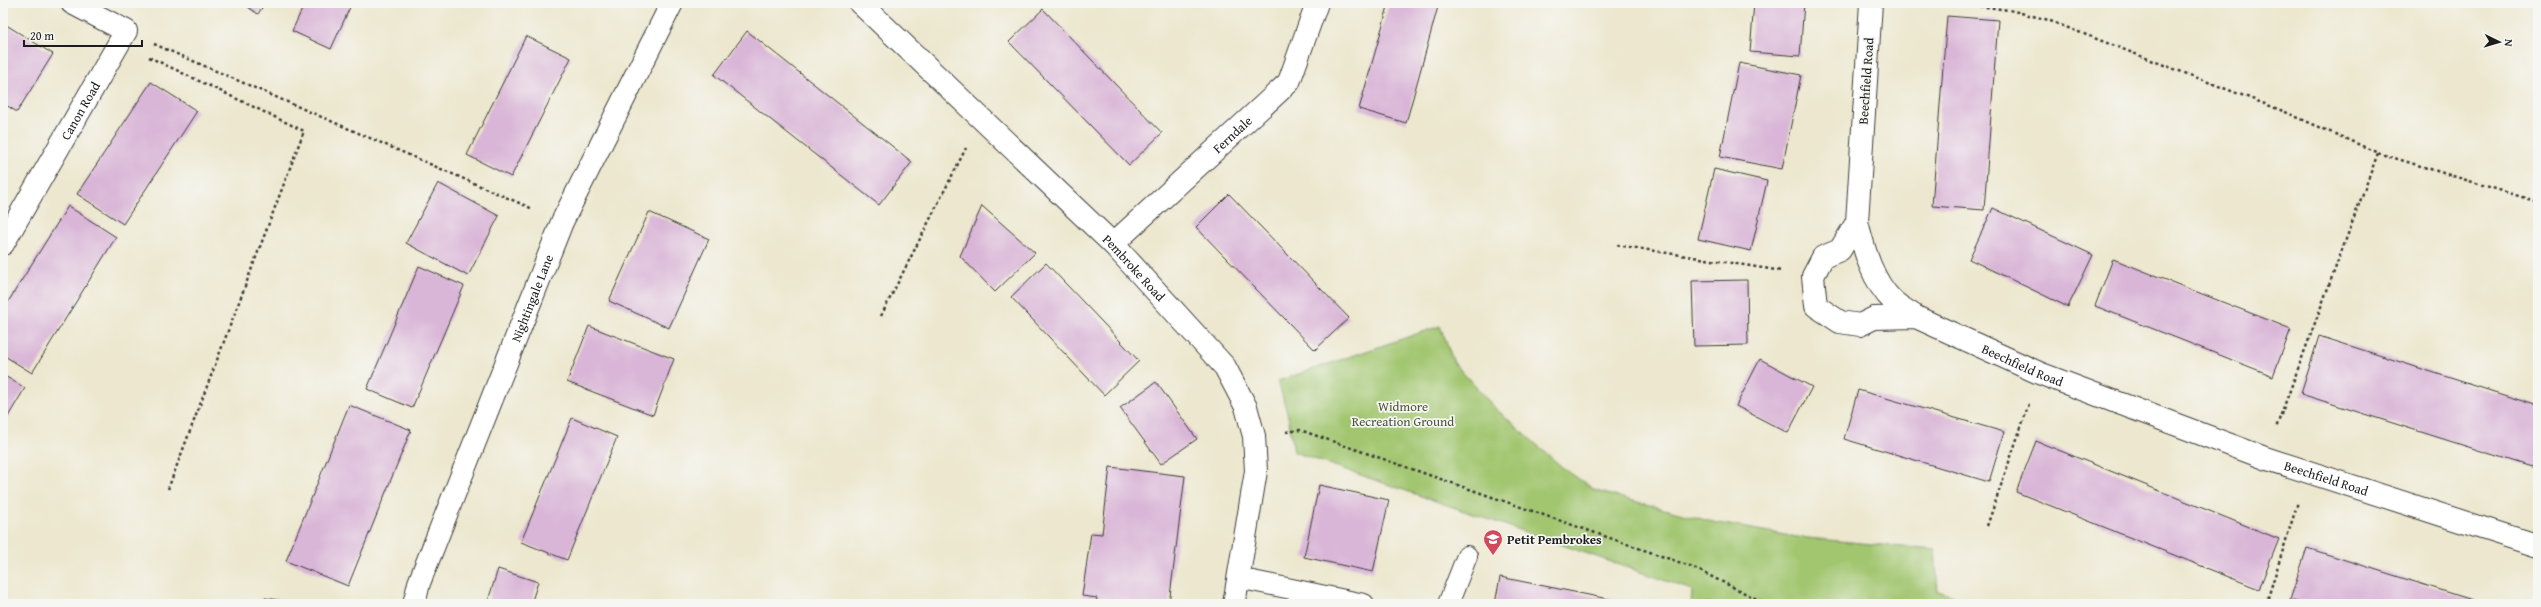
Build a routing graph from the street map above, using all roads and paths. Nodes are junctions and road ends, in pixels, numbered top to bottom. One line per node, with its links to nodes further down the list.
1 (72, 3): 7 (street)
2 (672, 3): 11 (street, Nightingale Lane)
3 (860, 3): 8 (street, Pembroke Road)
4 (1317, 3): 14 (street, Ferndale)
5 (1871, 3): 12 (street, Beechfield Road)
6 (1956, 3): 9 (path)
7 (123, 37): 11 (path); 13 (street, Canon Road); 23 (path)
8 (992, 128): 14 (street, Pembroke Road); 17 (path)
9 (2378, 153): 10 (path); 21 (path)
10 (2538, 202)
11 (562, 222): 28 (street, Nightingale Lane)
12 (1857, 222): 16 (street, Beechfield Road); 18 (street)
13 (3, 244)
14 (1113, 244): 20 (street, Pembroke Road)
15 (1617, 245): 16 (path)
16 (1813, 276): 18 (street, Beechfield Road)
17 (881, 316)
18 (1916, 317): 19 (street, Beechfield Road)
19 (2039, 374): 21 (street, Beechfield Road); 24 (path)
20 (1254, 436): 27 (street, Pembroke Road); 32 (path)
21 (2265, 458): 22 (street, Beechfield Road)
22 (2307, 471): 25 (street, Beechfield Road); 33 (path)
23 (168, 489)
24 (1988, 526)
25 (2538, 546)
26 (1467, 556): 31 (lane)
27 (1238, 578): 29 (street, Pembroke Road); 30 (lane)
28 (414, 604)
29 (1234, 604)
30 (1364, 604)
31 (1448, 604)
32 (1767, 604)
33 (2266, 604)

